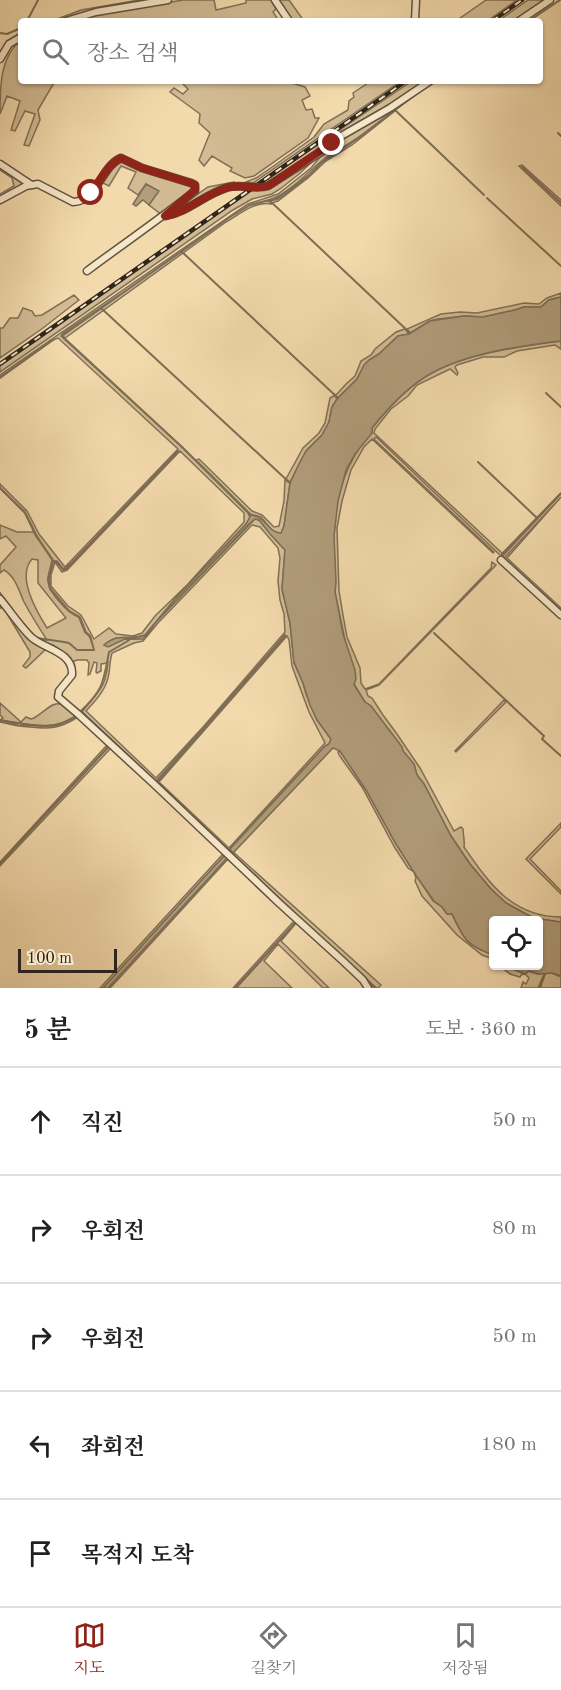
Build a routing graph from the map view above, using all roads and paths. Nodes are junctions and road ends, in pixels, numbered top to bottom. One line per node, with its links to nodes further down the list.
1 (168, 0): 5 (street)
2 (275, 0): 6 (street)
3 (416, 0): 7 (street)
4 (550, 0): 8 (street)
5 (76, 18)
6 (287, 18)
7 (416, 18)
8 (523, 18)
9 (18, 39): 10 (street)
10 (0, 59)
11 (426, 84): 15 (street)
12 (0, 164): 13 (street)
13 (30, 184): 14 (street); 15 (street)
14 (0, 200)
15 (165, 216): 16 (street)
16 (87, 271)
17 (501, 560): 19 (street)
18 (0, 599): 20 (street)
19 (561, 615)
20 (368, 988)

